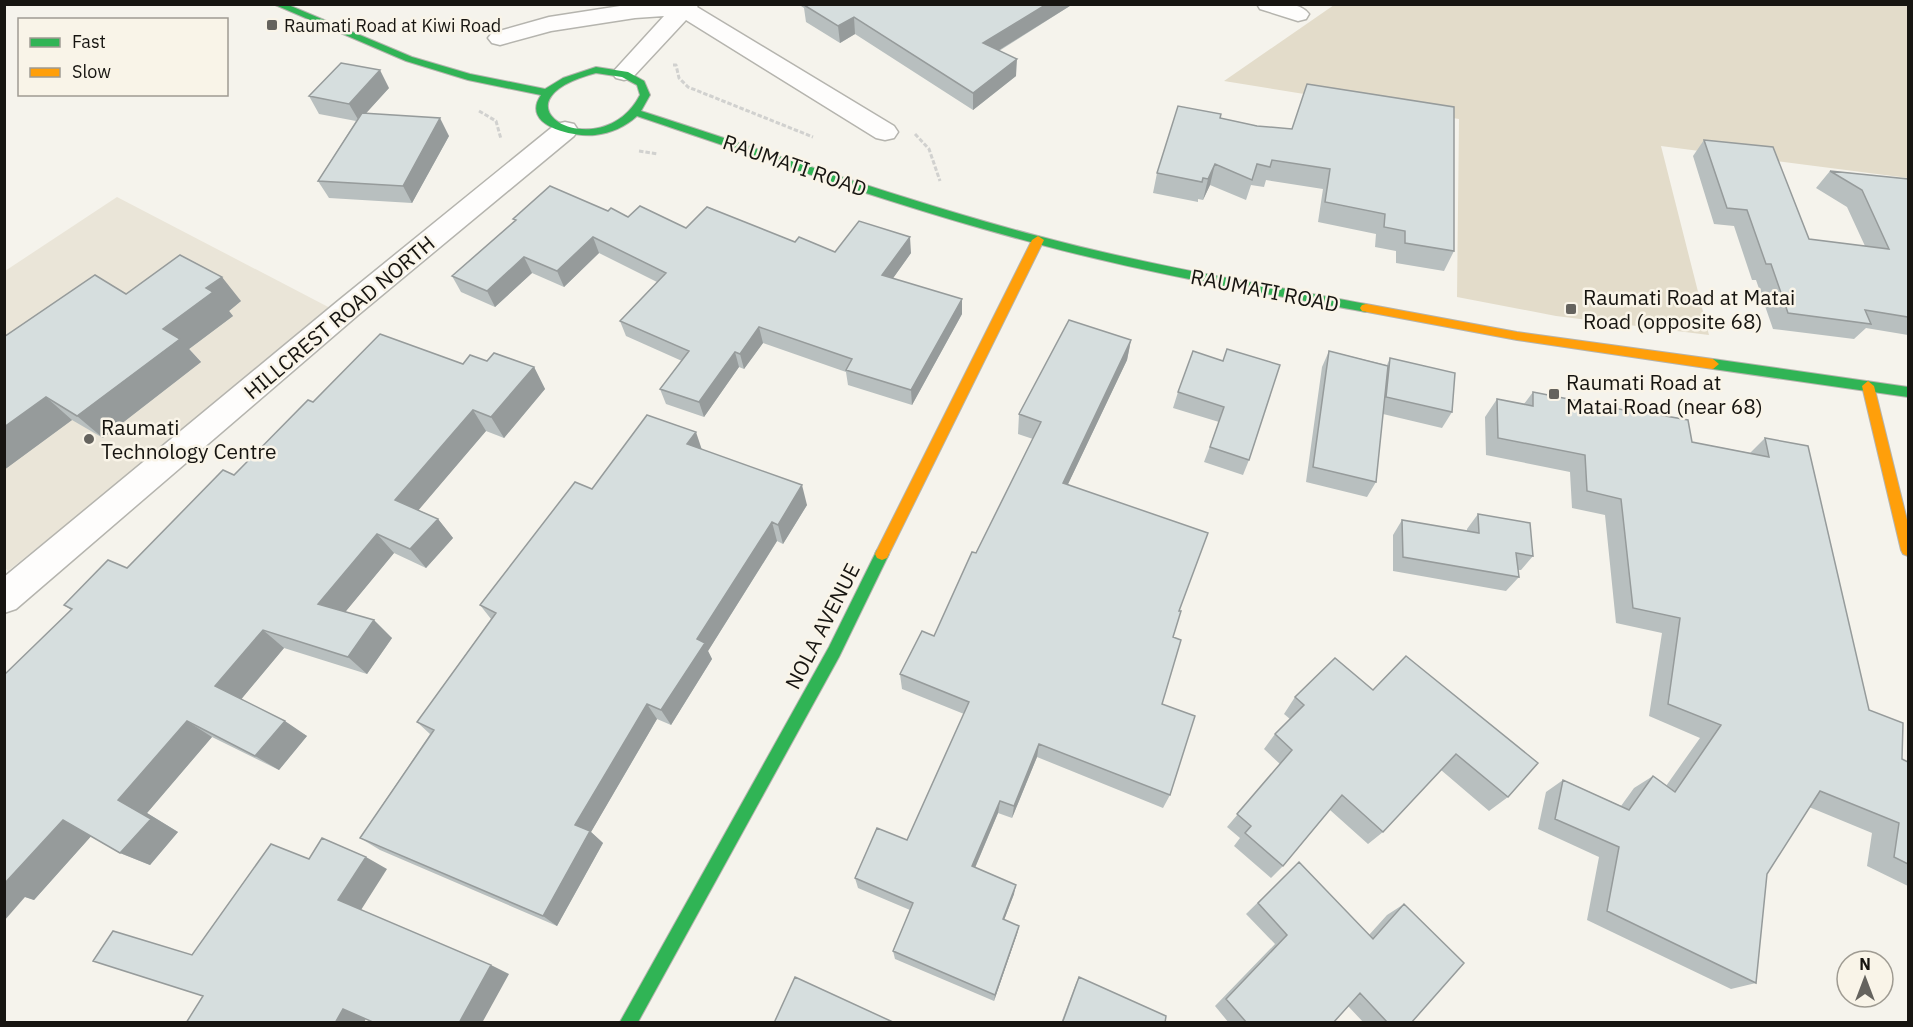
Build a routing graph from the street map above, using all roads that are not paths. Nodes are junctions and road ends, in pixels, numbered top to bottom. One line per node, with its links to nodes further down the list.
1 (277, 4): 7 (main road)
2 (1268, 4): 4 (street)
3 (685, 6): 5 (street); 6 (street); 10 (street)
4 (1298, 14)
5 (500, 38)
6 (624, 72): 7 (main road); 8 (main road)
7 (547, 93): 9 (main road)
8 (638, 113): 9 (main road); 11 (main road, RAUMATI ROAD)
9 (565, 130): 15 (street, HILLCREST ROAD NORTH)
10 (885, 132)
11 (1038, 240): 12 (main road, RAUMATI ROAD); 16 (main road, NOLA AVENUE)
12 (1868, 386): 13 (main road, RAUMATI ROAD); 14 (main road)
13 (1908, 392)
14 (1908, 550)
15 (4, 598)
16 (629, 1023)

